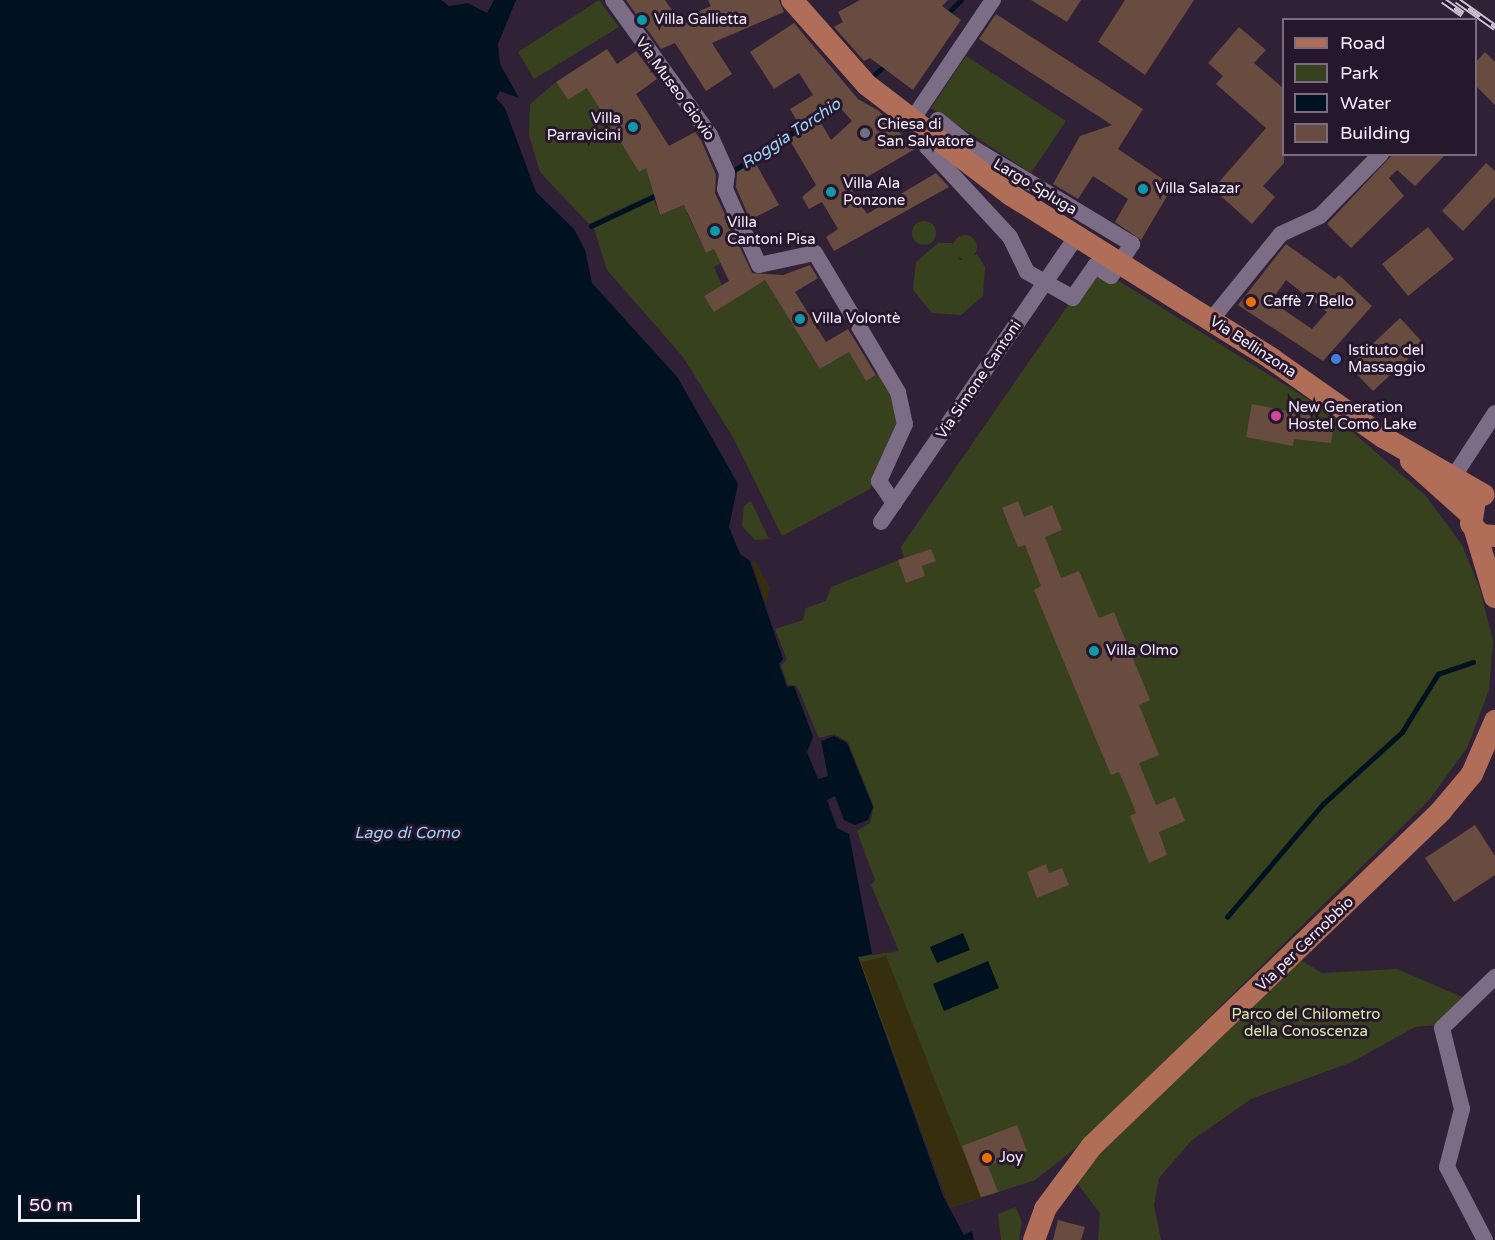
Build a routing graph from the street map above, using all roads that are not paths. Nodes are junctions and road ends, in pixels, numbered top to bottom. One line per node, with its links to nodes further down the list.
1 (613, 0): 15 (street, Via Museo Giovio)
2 (792, 0): 4 (main road)
3 (993, 0): 4 (street)
4 (912, 120): 5 (main road)
5 (932, 136): 7 (main road, Largo Spluga); 8 (street, Largo Spluga); 9 (street)
6 (1378, 156): 10 (street)
7 (1077, 236): 8 (main road, Largo Spluga); 9 (street, Via Simone Cantoni)
8 (1120, 263): 9 (street); 10 (main road, Via Bellinzona)
9 (1046, 282): 15 (street, Via Simone Cantoni)
10 (1211, 320): 12 (main road, Via Bellinzona)
11 (1495, 413): 13 (street)
12 (1383, 436): 13 (main road, Via Bellinzona); 17 (main road, Via Bellinzona)
13 (1454, 476): 14 (main road, Via Bellinzona)
14 (1491, 495): 17 (main road)
15 (894, 503): 16 (street, Via Simone Cantoni)
16 (881, 522)
17 (1480, 526): 18 (main road)
18 (1495, 596)
19 (1495, 721): 21 (main road, Via per Cernobbio)
20 (1495, 977): 22 (street)
21 (1034, 1240)
22 (1485, 1240)

